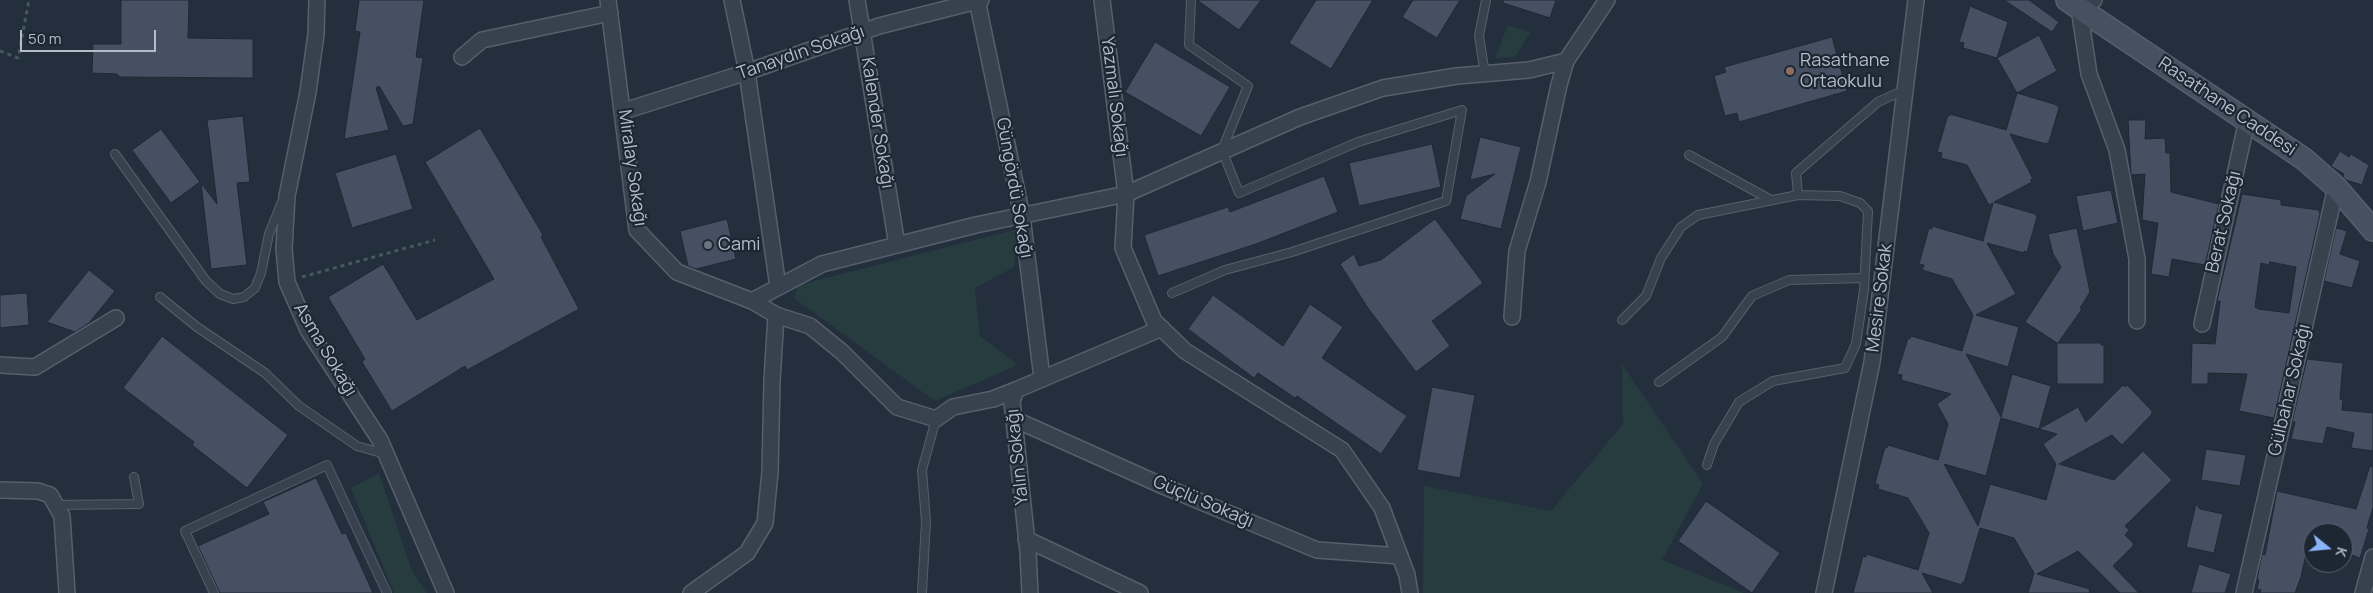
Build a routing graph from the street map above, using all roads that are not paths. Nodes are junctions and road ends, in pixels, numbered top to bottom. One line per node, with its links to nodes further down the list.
1 (317, 0): 23 (street, Asma Sokağı)
2 (732, 0): 15 (street)
3 (857, 0): 12 (street, Kalender Sokağı)
4 (978, 0): 12 (street, Tanaydın Sokağı); 28 (street, Güngördü Sokağı)
5 (1102, 0): 25 (street, Yazmalı Sokağı)
6 (1191, 0): 20 (lane)
7 (1486, 0): 16 (lane)
8 (1607, 0): 14 (street)
9 (1916, 0): 17 (street, Mesire Sokak)
10 (2080, 3): 19 (street, Rasathane Caddesi); 40 (street)
11 (609, 7): 13 (street); 18 (street, Miralay Sokağı)
12 (862, 32): 15 (street, Tanaydın Sokağı); 30 (street, Kalender Sokağı)
13 (462, 57)
14 (1566, 61): 16 (street); 37 (street)
15 (747, 72): 18 (street, Tanaydın Sokağı); 32 (street)
16 (1485, 74): 20 (street)
17 (1906, 89): 26 (lane); 66 (street, Mesire Sokak)
18 (624, 111): 35 (street, Miralay Sokağı)
19 (2247, 120): 24 (street, Rasathane Caddesi); 41 (street, Berat Sokağı)
20 (1222, 150): 25 (street); 33 (lane)
21 (115, 154): 23 (lane)
22 (1689, 155): 27 (lane)
23 (289, 183): 49 (street, Asma Sokağı)
24 (2336, 187): 29 (street, Rasathane Caddesi); 67 (street, Gülbahar Sokağı)
25 (1126, 194): 28 (street); 42 (street, Yazmalı Sokağı)
26 (1798, 195): 27 (lane); 31 (lane)
27 (1771, 200): 39 (lane)
28 (1022, 216): 30 (street); 44 (street, Güngördü Sokağı)
29 (2373, 230)
30 (897, 245): 32 (street)
31 (1864, 278): 45 (lane); 50 (lane)
32 (778, 287): 35 (street)
33 (1172, 293)
34 (160, 297): 49 (lane)
35 (752, 301): 36 (street, Miralay Sokağı)
36 (776, 315): 47 (street, Miralay Sokağı); 61 (street)
37 (1512, 317)
38 (116, 318): 43 (street)
39 (1622, 320)
40 (2137, 321)
41 (2202, 324)
42 (1162, 328): 44 (street, Yalın Sokağı); 55 (street, Yazmalı Sokağı)
43 (0, 366)
44 (1042, 378): 46 (street, Yalın Sokağı)
45 (1659, 382)
46 (1016, 390): 47 (street); 48 (street, Yalın Sokağı)
47 (936, 419): 62 (lane)
48 (1014, 419): 54 (street, Yalın Sokağı); 55 (street, Güçlü Sokağı)
49 (387, 454): 60 (street, Asma Sokağı)
50 (1706, 465)
51 (134, 476): 53 (lane)
52 (0, 490): 53 (street)
53 (55, 505): 57 (street)
54 (1026, 539): 63 (street, Yalın Sokağı); 64 (street)
55 (1400, 556): 65 (street, Yazmalı Sokağı)
56 (2373, 556): 68 (street)
57 (67, 593)
58 (214, 593): 59 (lane)
59 (387, 593)
60 (446, 593)
61 (691, 593)
62 (922, 593)
63 (1030, 593)
64 (1140, 593)
65 (1410, 593)
66 (1824, 593)
67 (2244, 593)
68 (2363, 593)

